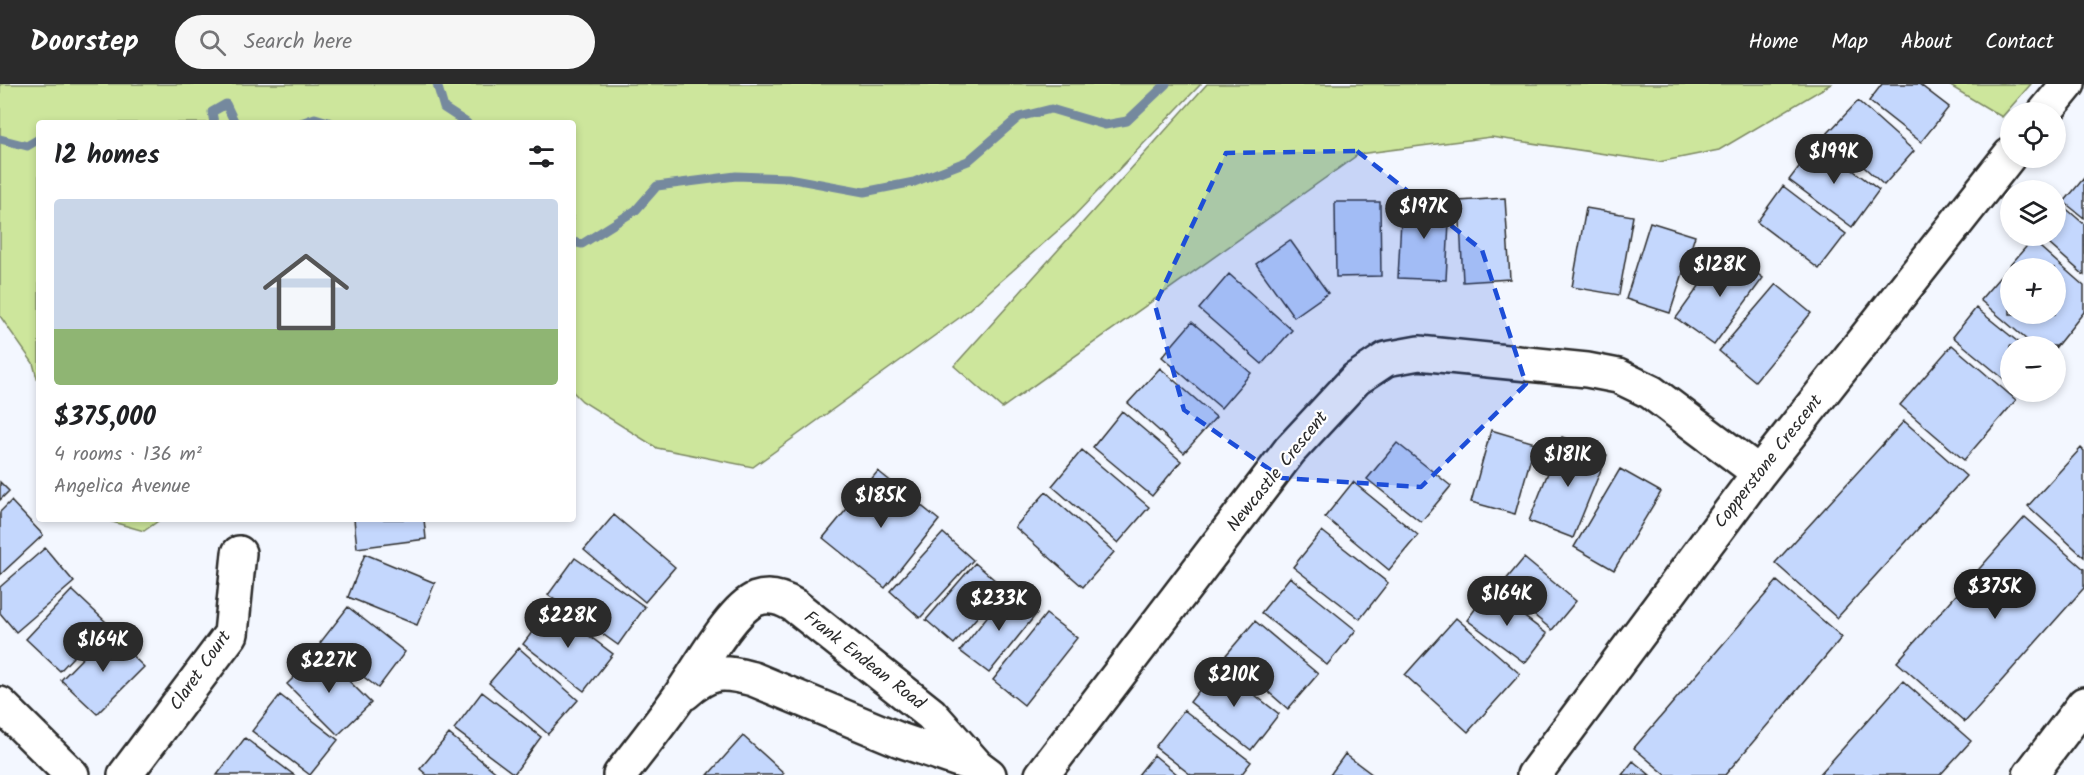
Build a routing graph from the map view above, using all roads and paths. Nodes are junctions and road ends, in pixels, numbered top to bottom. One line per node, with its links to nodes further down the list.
1 (2068, 84): 2 (street)
2 (2053, 102)
3 (2000, 168): 4 (street, Copperstone Crescent)
4 (1759, 474): 15 (street, Newcastle Crescent); 16 (street, Copperstone Crescent)
5 (239, 553): 13 (street, Claret Court)
6 (735, 615): 7 (street, Frank Endean Road); 8 (street, Frank Endean Road); 11 (street, Frank Endean Road)
7 (753, 679): 8 (street, Frank Endean Road); 11 (street, Frank Endean Road)
8 (679, 698): 14 (street, Frank Endean Road)
9 (0, 704): 12 (street)
10 (2084, 704): 17 (street)
11 (983, 771)
12 (72, 775)
13 (125, 775)
14 (620, 775)
15 (1042, 775)
16 (1534, 775)
17 (2030, 775)

